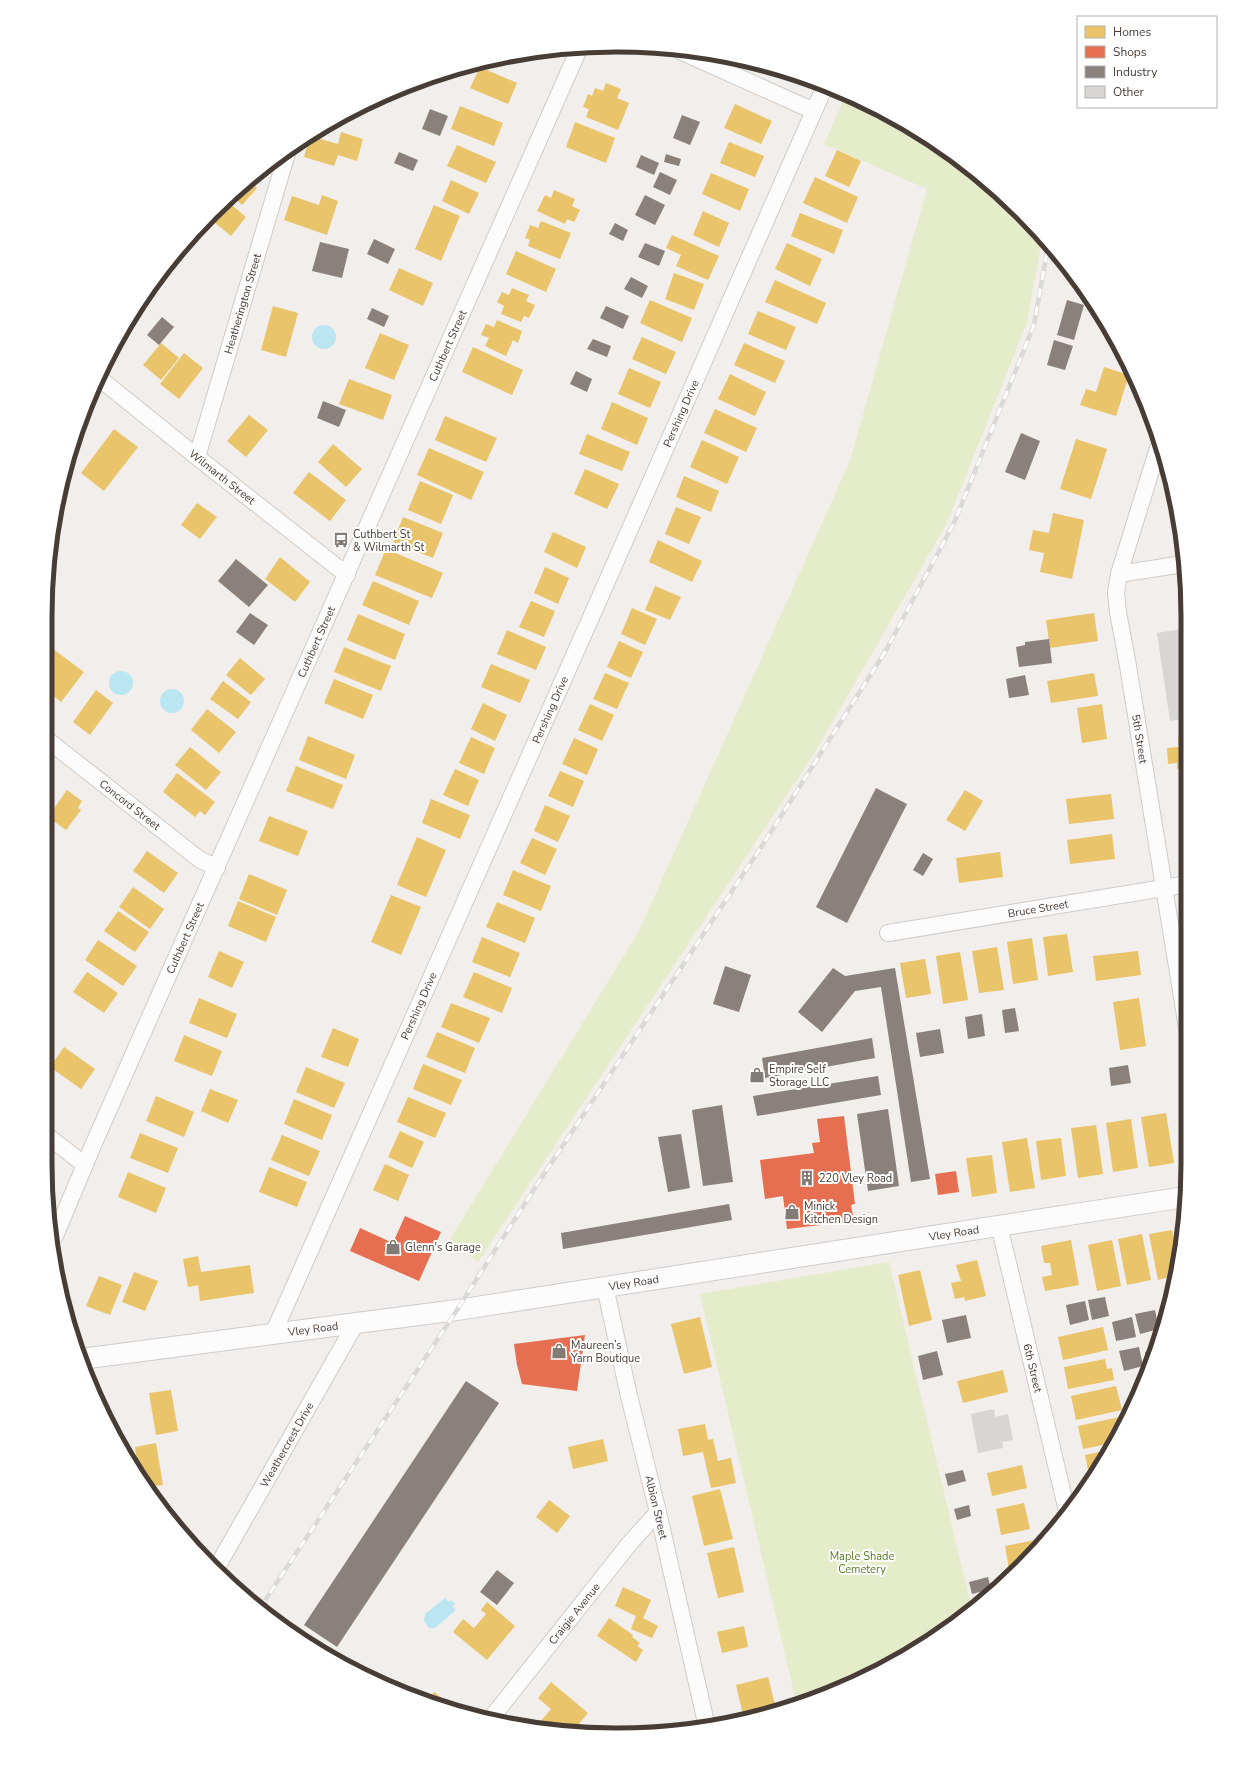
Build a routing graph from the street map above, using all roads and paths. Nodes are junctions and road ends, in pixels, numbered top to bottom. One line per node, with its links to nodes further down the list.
1 (577, 53): 10 (street, Cuthbert Street)
2 (695, 58): 4 (street)
3 (823, 91): 4 (street, Pershing Drive)
4 (814, 112): 25 (street, Pershing Drive)
5 (285, 160): 8 (street, Heatherington Street)
6 (103, 382): 8 (street, Wilmarth Street)
7 (1157, 453): 11 (street, 5th Street)
8 (197, 457): 10 (street, Wilmarth Street)
9 (1178, 565): 11 (street)
10 (347, 574): 13 (street, Cuthbert Street)
11 (1120, 574): 15 (street, 5th Street)
12 (52, 744): 13 (street, Concord Street)
13 (217, 868): 19 (street, Cuthbert Street)
14 (1181, 885): 15 (street, Bruce Street)
15 (1164, 888): 16 (street, Bruce Street); 17 (street, 5th Street)
16 (888, 933)
17 (1181, 991)
18 (52, 1139): 19 (street)
19 (85, 1165): 22 (street, Cuthbert Street)
20 (1180, 1198): 21 (street, Vley Road)
21 (999, 1225): 23 (street, Vley Road); 27 (street, 6th Street)
22 (57, 1232)
23 (605, 1287): 24 (street, Vley Road); 28 (street, Albion Street)
24 (356, 1322): 25 (street, Vley Road); 29 (street, Weathercrest Drive)
25 (273, 1334): 26 (street, Vley Road)
26 (87, 1358)
27 (1066, 1505)
28 (658, 1512): 30 (street, Craigie Avenue); 31 (street, Albion Street)
29 (218, 1564)
30 (494, 1714)
31 (706, 1721)

